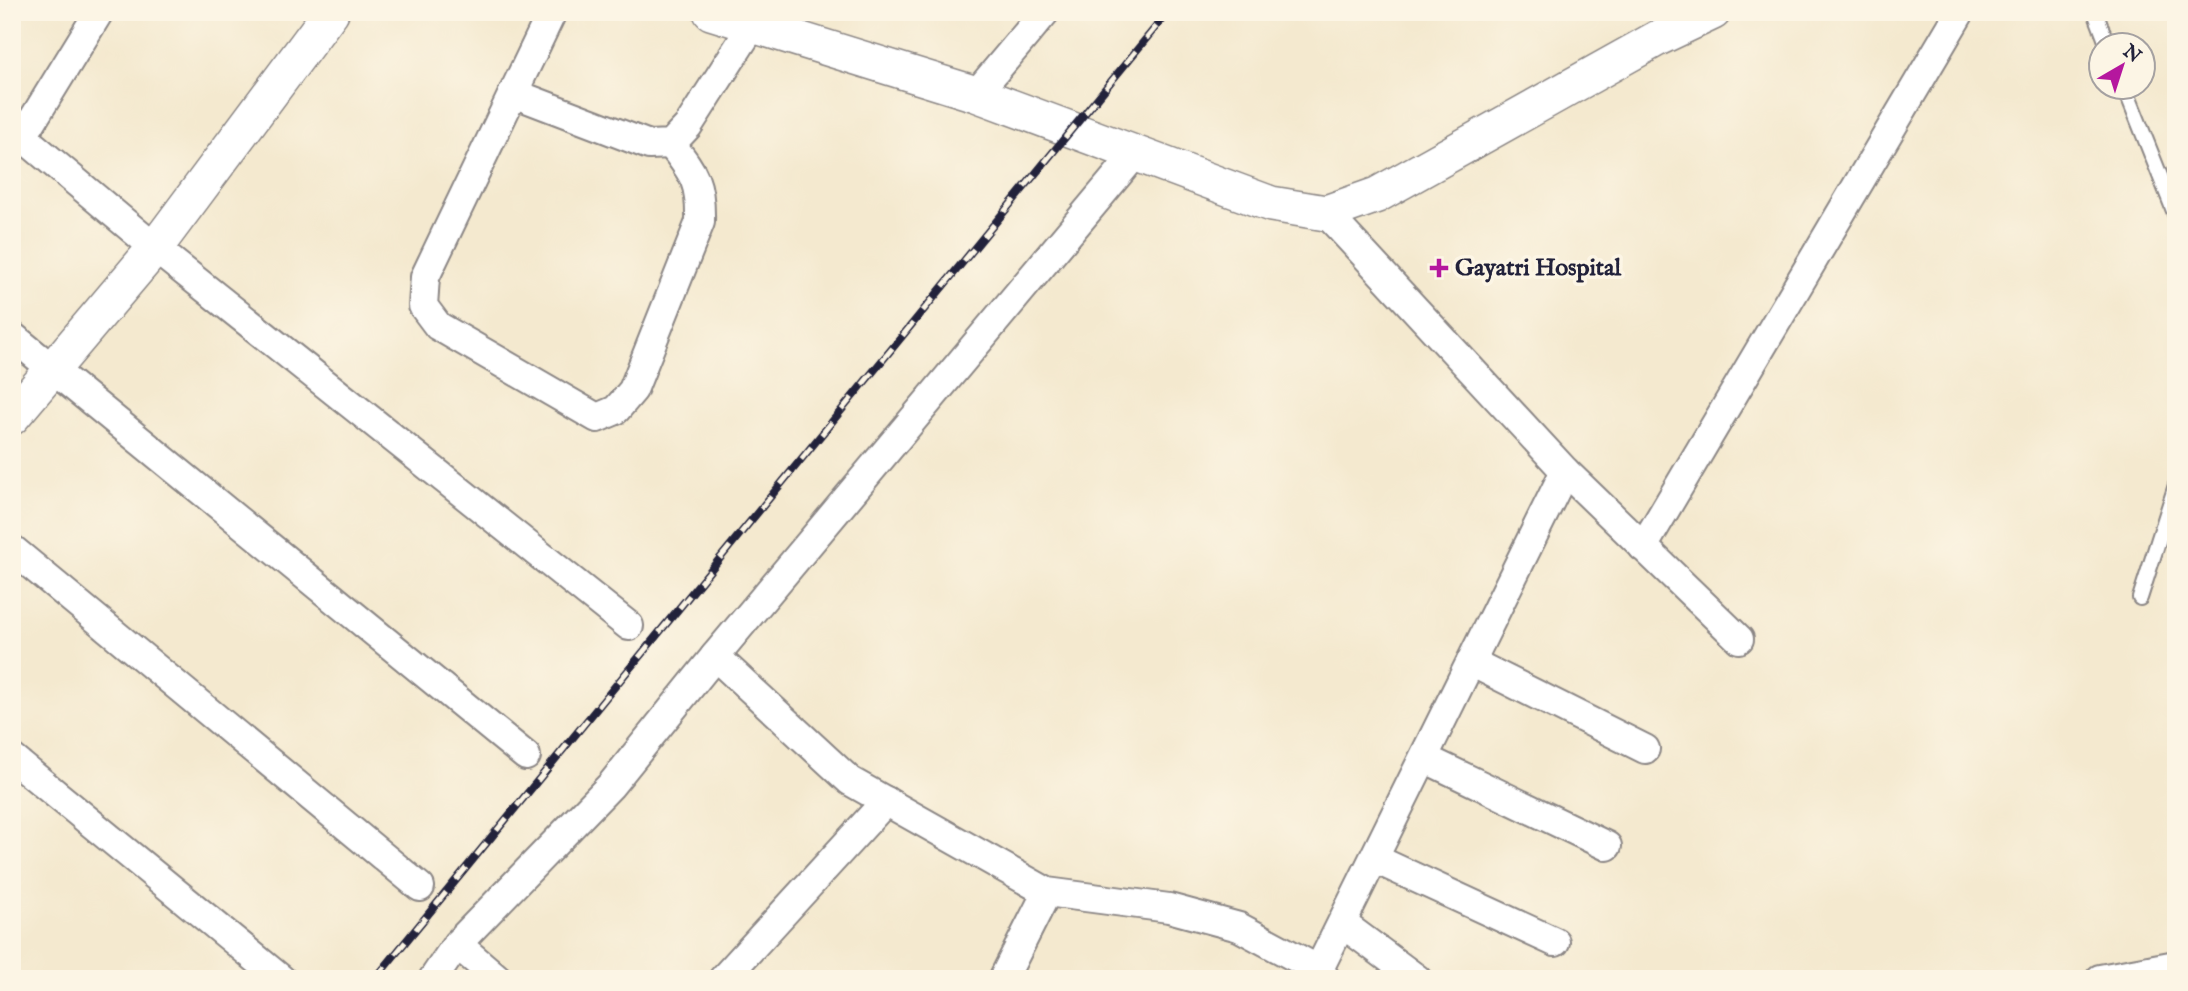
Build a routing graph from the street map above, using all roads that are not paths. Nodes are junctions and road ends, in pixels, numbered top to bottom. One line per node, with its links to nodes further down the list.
1 (99, 12): 14 (street)
2 (331, 12): 19 (street)
3 (552, 12): 11 (street)
4 (711, 12): 9 (street)
5 (1045, 12): 12 (street)
6 (1713, 12): 17 (street)
7 (1960, 12): 25 (street)
8 (2095, 12): 10 (lane)
9 (752, 26): 12 (street); 15 (street)
10 (2103, 32)
11 (513, 93): 15 (street); 15 (street)
12 (976, 94): 16 (street)
13 (2131, 102): 18 (lane)
14 (17, 132): 19 (street)
15 (671, 144)
16 (1136, 153): 17 (street); 30 (street)
17 (1326, 213): 23 (street)
18 (2176, 216)
19 (155, 248): 21 (street); 28 (street)
20 (12, 336): 21 (street)
21 (51, 368): 22 (street); 33 (street)
22 (12, 417)
23 (1565, 471): 25 (street); 31 (street)
24 (2176, 485): 27 (lane)
25 (1643, 547): 29 (street)
26 (12, 549): 39 (street)
27 (2140, 598)
28 (629, 626)
29 (1739, 639)
30 (715, 656): 36 (street); 43 (street)
31 (1471, 662): 32 (street); 35 (street)
32 (1645, 749)
33 (526, 757)
34 (12, 758): 46 (street)
35 (1424, 758): 37 (street); 38 (street)
36 (886, 802): 40 (street); 49 (street)
37 (1607, 846)
38 (1375, 859): 41 (street); 42 (street)
39 (420, 887)
40 (1047, 892): 45 (street); 50 (street)
41 (1343, 924): 45 (street); 51 (street)
42 (1555, 942)
43 (457, 944): 47 (street); 48 (street)
44 (2176, 965): 52 (street)
45 (1320, 976)
46 (281, 979)
47 (433, 979)
48 (498, 979)
49 (723, 979)
50 (1003, 979)
51 (1417, 979)
52 (2100, 979)

